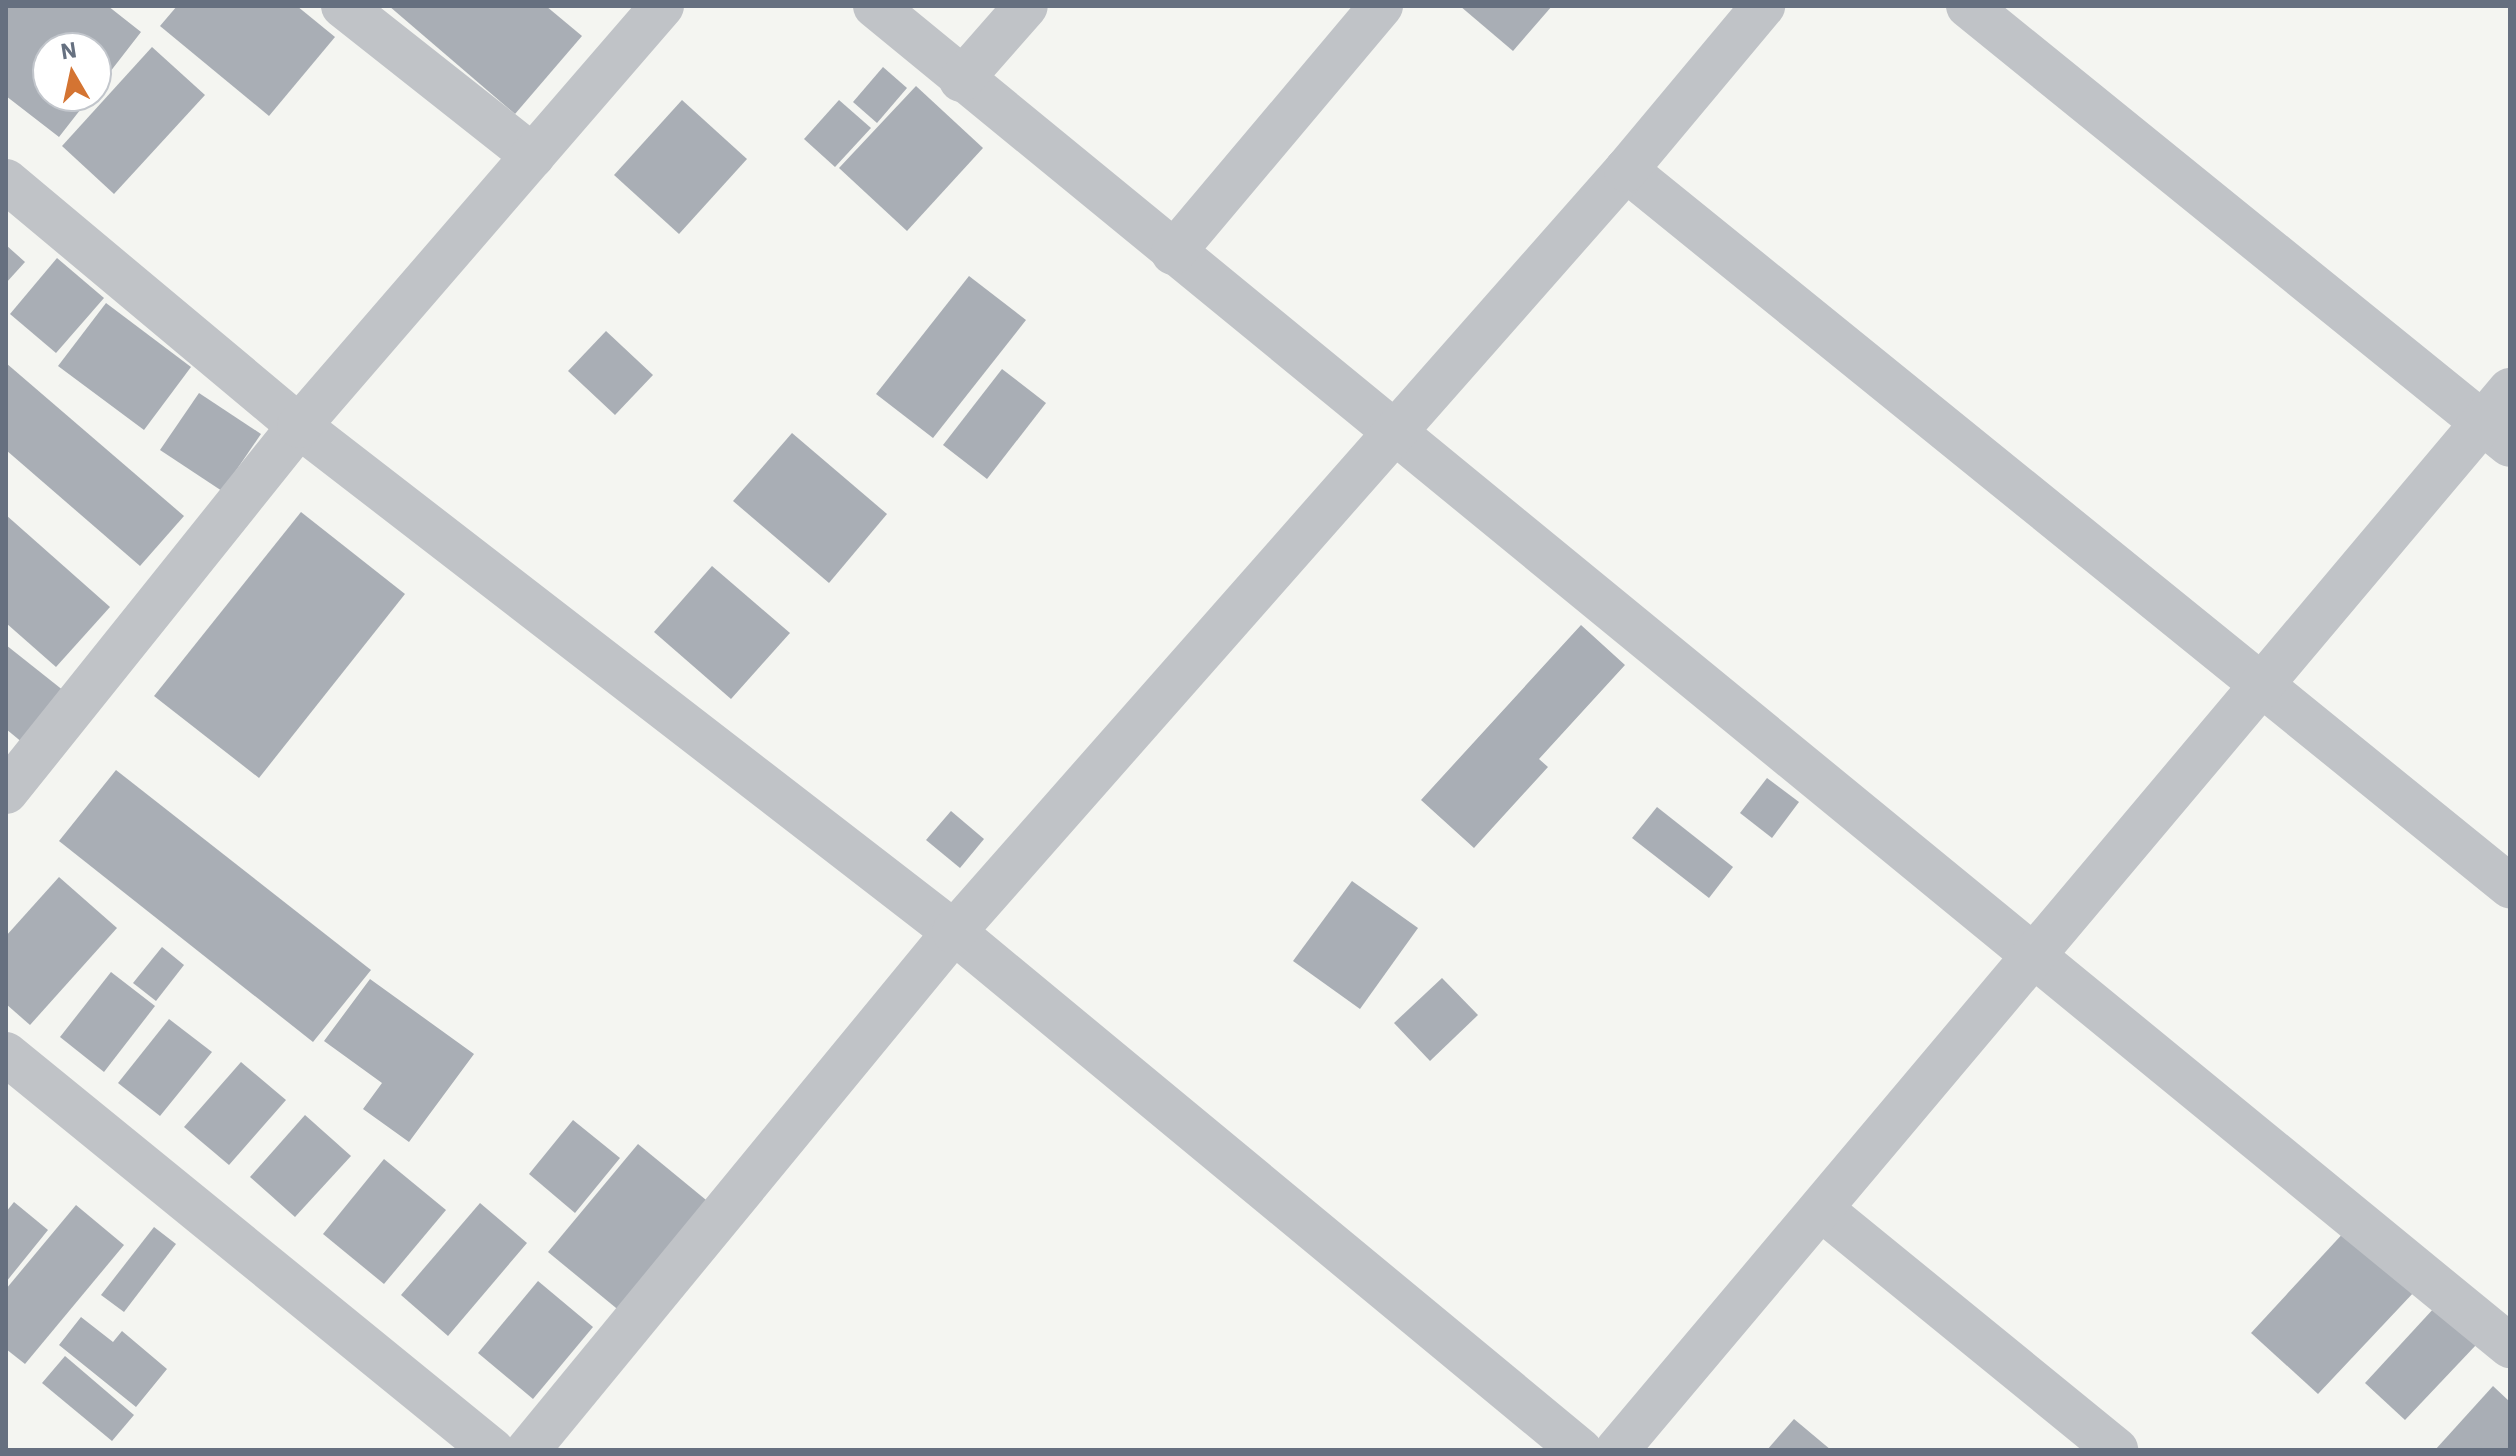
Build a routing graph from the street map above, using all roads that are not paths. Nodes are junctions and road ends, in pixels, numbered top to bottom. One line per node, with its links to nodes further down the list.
1 (343, 6): 9 (street)
2 (662, 6): 9 (street)
3 (875, 6): 8 (street)
4 (1026, 6): 8 (street)
5 (1381, 6): 12 (street)
6 (1763, 6): 10 (street)
7 (1968, 6): 16 (street)
8 (961, 80): 12 (street)
9 (533, 156): 14 (street)
10 (1626, 170): 15 (street); 17 (street)
11 (6, 181): 14 (street)
12 (1173, 253): 15 (street)
13 (2510, 390): 16 (street)
14 (299, 426): 18 (street); 20 (street)
15 (1395, 431): 20 (street); 21 (street)
16 (2497, 434): 17 (street)
17 (2263, 685): 19 (street); 21 (street)
18 (6, 792)
19 (2510, 886)
20 (954, 932): 26 (street); 27 (street)
21 (2034, 957): 23 (street); 24 (street)
22 (6, 1054): 25 (street)
23 (1821, 1209): 28 (street); 29 (street)
24 (2510, 1346)
25 (492, 1450)
26 (528, 1450)
27 (1580, 1450)
28 (1617, 1450)
29 (2116, 1450)

